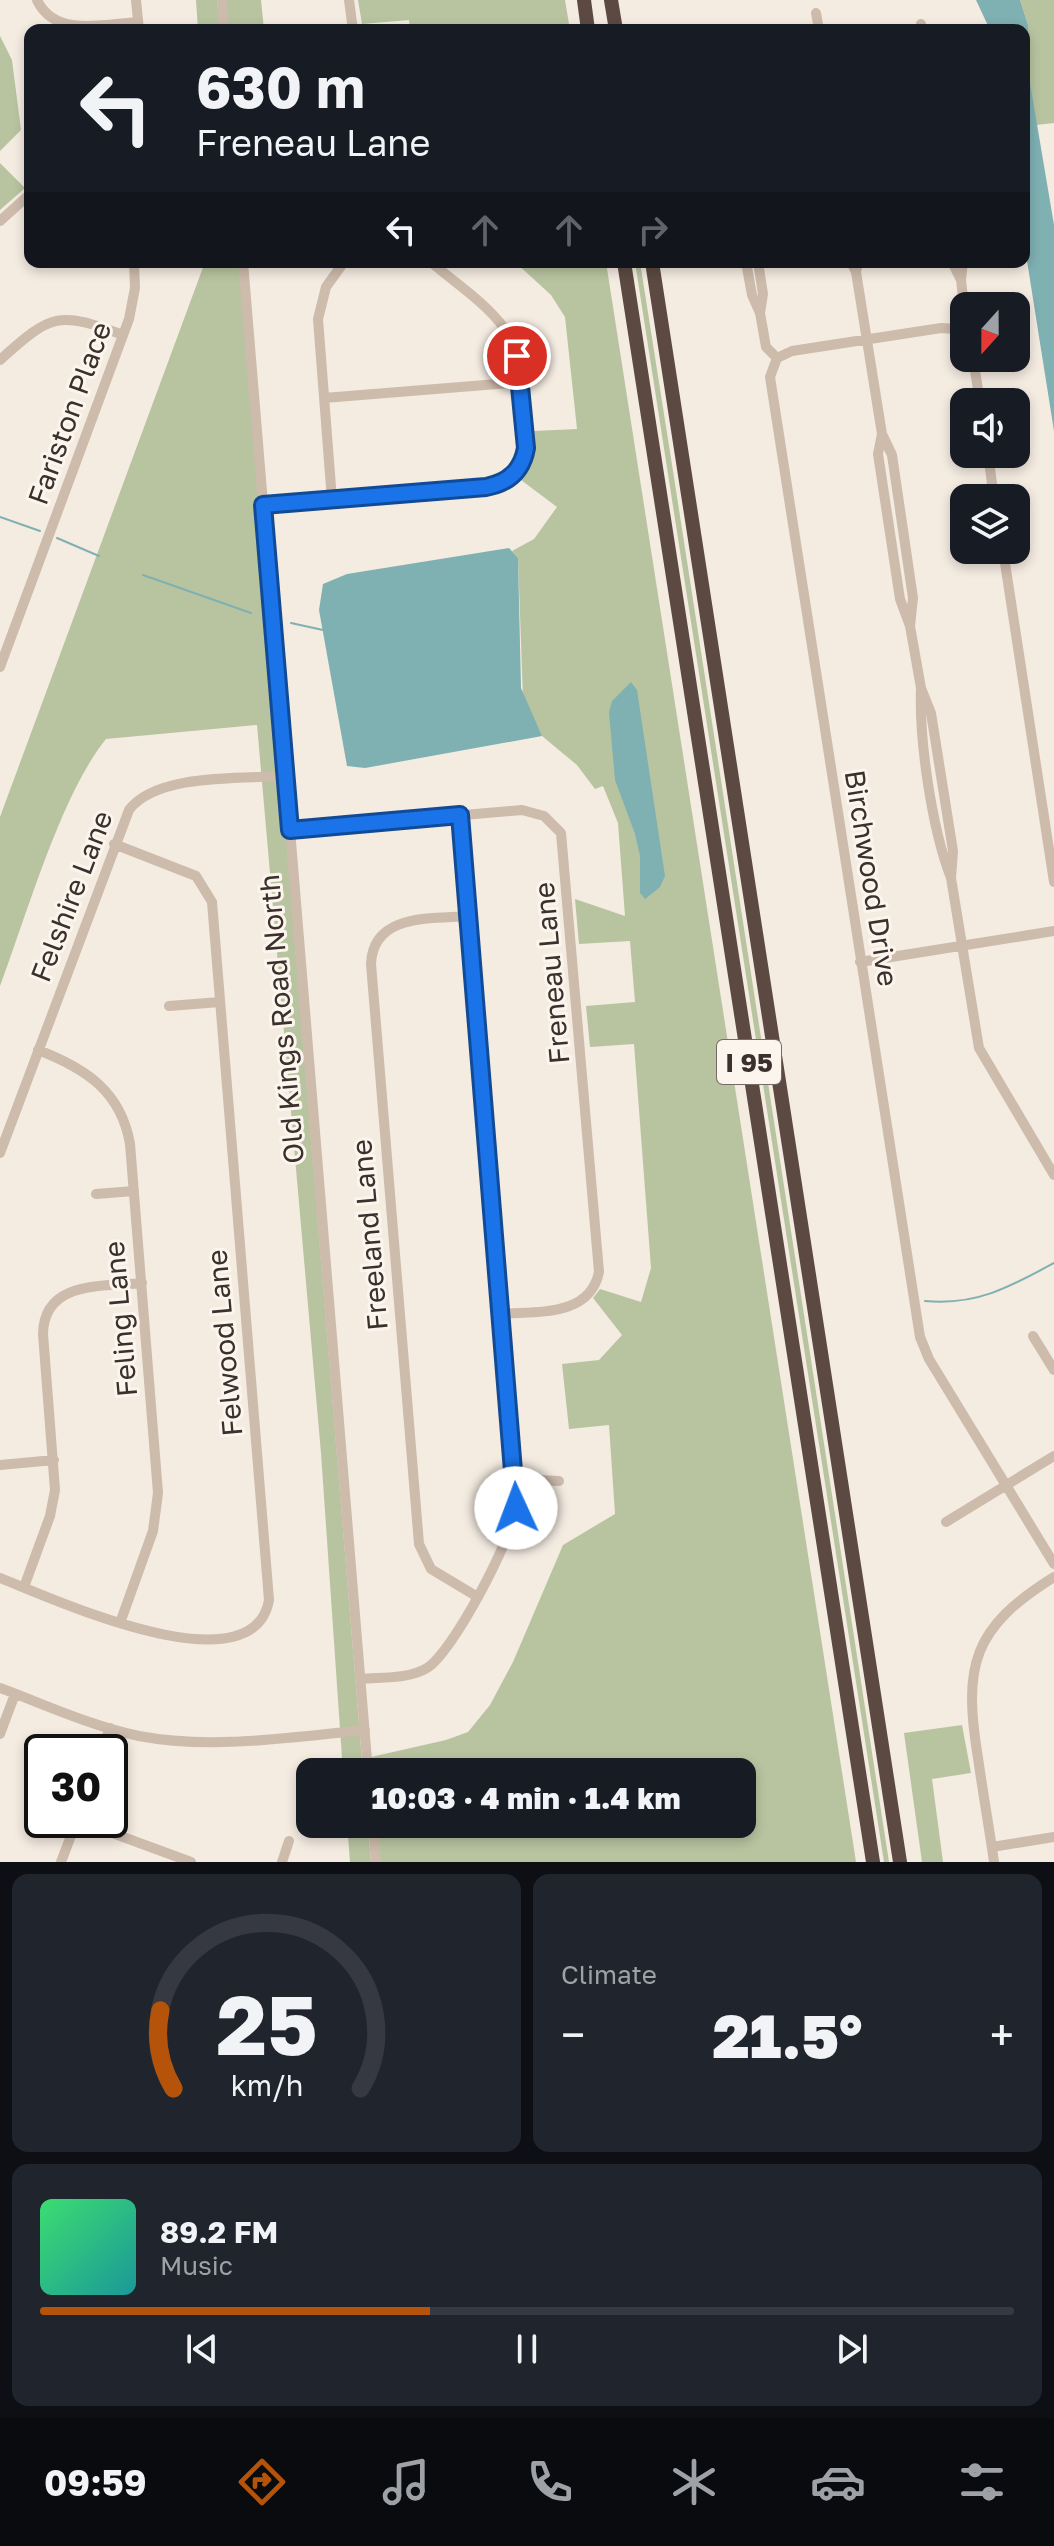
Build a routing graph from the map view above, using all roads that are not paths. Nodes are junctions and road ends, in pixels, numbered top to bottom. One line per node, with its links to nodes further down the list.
1 (37, 0): 8 (street)
2 (136, 0): 9 (street)
3 (222, 0): 10 (street)
4 (349, 0): 11 (street)
5 (584, 0): 12 (highway)
6 (611, 0): 13 (highway)
7 (816, 13): 14 (street)
8 (66, 24)
9 (138, 24)
10 (224, 24)
11 (352, 24)
12 (587, 24)
13 (615, 24)
14 (818, 24)
15 (24, 199): 16 (street)
16 (0, 221)
17 (134, 268): 32 (street, Fariston Place)
18 (243, 268): 39 (street, Old Kings Road North)
19 (340, 268): 37 (street)
20 (438, 268): 36 (street)
21 (625, 268): 94 (highway, I 95)
22 (653, 268): 95 (highway, I 95)
23 (747, 268): 30 (street)
24 (759, 268): 30 (street)
25 (855, 268): 33 (street)
26 (955, 268): 28 (street)
27 (962, 268): 28 (street)
28 (961, 280): 29 (street)
29 (962, 292)
30 (760, 313): 34 (street)
31 (950, 330): 33 (street)
32 (123, 335): 35 (street); 41 (street, Fariston Place)
33 (867, 340): 34 (street); 49 (street)
34 (777, 358): 50 (street, Birchwood Drive)
35 (0, 360)
36 (521, 382): 37 (street); 38 (street)
37 (324, 398): 38 (street)
38 (332, 500): 39 (street)
39 (263, 505): 42 (street, Old Kings Road North)
40 (1005, 564): 46 (street)
41 (0, 667)
42 (286, 776): 44 (street, Old Kings Road North); 45 (street, Felshire Lane)
43 (460, 815): 44 (street, Freneau Lane); 47 (street); 59 (street, Freneau Lane)
44 (290, 830): 75 (street, Old Kings Road North)
45 (114, 844): 51 (street, Felwood Lane); 53 (street, Felshire Lane)
46 (1054, 882)
47 (469, 916): 59 (street); 73 (street, Freeland Lane)
48 (1054, 931): 49 (street)
49 (962, 945): 50 (street); 55 (street)
50 (860, 962): 67 (street, Birchwood Drive)
51 (220, 1002): 52 (street); 74 (street, Felwood Lane)
52 (169, 1006)
53 (38, 1050): 54 (street, Felshire Lane); 56 (street, Feling Lane)
54 (0, 1153)
55 (1054, 1175)
56 (134, 1191): 57 (street); 58 (street, Feling Lane)
57 (96, 1194)
58 (142, 1283): 63 (street); 74 (street, Feling Lane)
59 (502, 1314): 65 (street)
60 (1033, 1336): 61 (street)
61 (1054, 1370)
62 (1054, 1456): 67 (street)
63 (54, 1460): 64 (street); 72 (street)
64 (0, 1465)
65 (515, 1479): 66 (street); 73 (street)
66 (559, 1481)
67 (1006, 1486): 68 (street); 69 (street, Birchwood Drive)
68 (946, 1522)
69 (1054, 1564)
70 (1054, 1577): 88 (street)
71 (0, 1578): 72 (street, Felwood Lane)
72 (24, 1587): 74 (street, Felwood Lane)
73 (476, 1596): 75 (street)
74 (120, 1623)
75 (361, 1679): 79 (street, Old Kings Road North)
76 (0, 1688): 77 (street)
77 (15, 1694): 78 (street); 80 (street)
78 (110, 1728): 79 (street); 81 (street)
79 (365, 1730): 82 (street, Old Kings Road North)
80 (0, 1734)
81 (108, 1734)
82 (367, 1758)
83 (1054, 1837): 88 (street)
84 (70, 1838): 90 (street)
85 (121, 1838): 89 (street)
86 (374, 1838): 93 (street)
87 (289, 1841): 92 (street)
88 (992, 1847): 96 (street)
89 (170, 1858): 91 (street)
90 (61, 1862)
91 (191, 1862)
92 (282, 1862)
93 (376, 1862)
94 (873, 1862)
95 (900, 1862)
96 (994, 1862)

